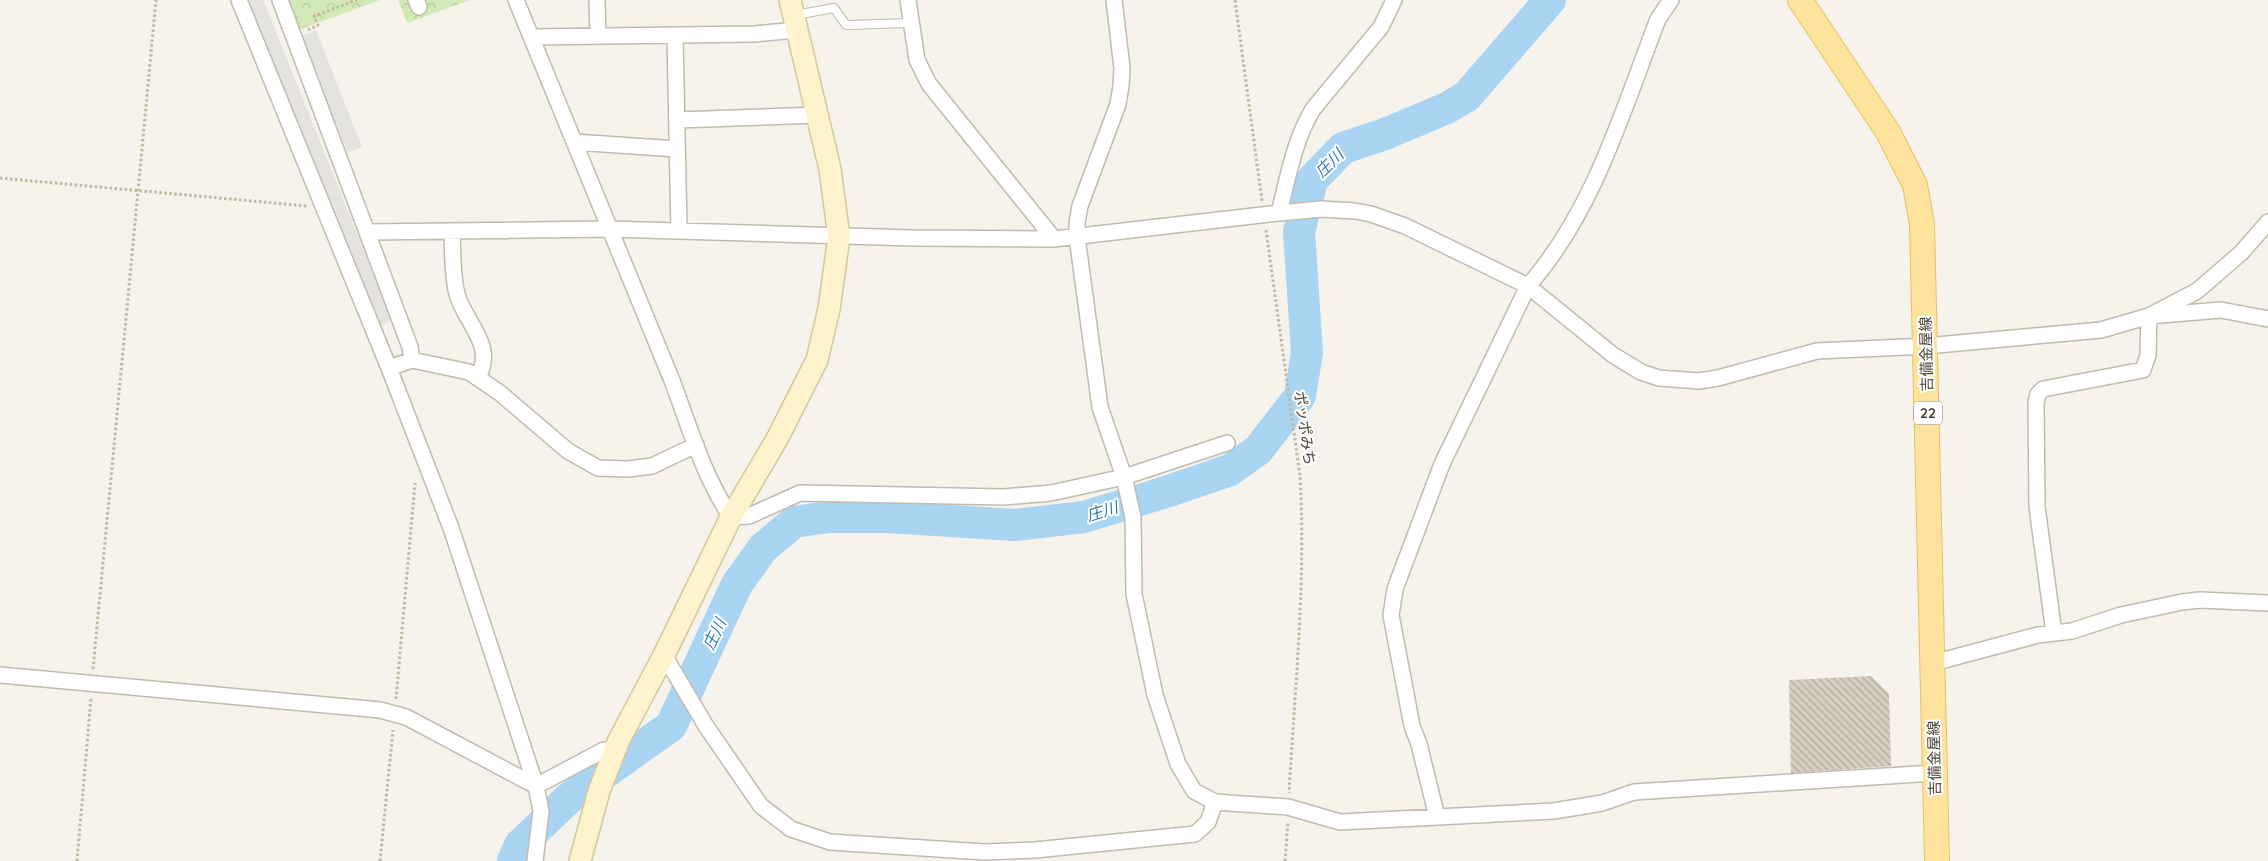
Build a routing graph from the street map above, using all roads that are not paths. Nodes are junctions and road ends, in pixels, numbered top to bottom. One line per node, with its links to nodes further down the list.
1 (239, 0): 33 (street)
2 (280, 0): 23 (street)
3 (516, 0): 14 (street)
4 (597, 0): 12 (street)
5 (908, 0): 11 (street)
6 (1114, 0): 27 (street)
7 (1394, 0): 19 (street)
8 (1671, 0): 28 (street)
9 (1800, 0): 31 (main road, 吉備金屋線 / 22)
10 (793, 15): 11 (lane); 13 (street); 15 (street)
11 (910, 23): 26 (street)
12 (598, 36): 13 (street); 14 (street)
13 (675, 36): 16 (street)
14 (531, 37): 17 (street)
15 (817, 115): 16 (street); 25 (street)
16 (677, 120): 18 (street)
17 (574, 142): 18 (street); 21 (street)
18 (677, 149): 22 (street)
19 (1279, 213): 27 (street); 28 (street)
20 (2268, 222): 29 (street)
21 (610, 229): 22 (street); 24 (street); 36 (street)
22 (679, 231): 25 (street)
23 (369, 232): 24 (street); 32 (street)
24 (452, 233): 34 (street)
25 (839, 237): 26 (street); 38 (street)
26 (1054, 238): 27 (street)
27 (1077, 238): 37 (street)
28 (1528, 286): 31 (street); 48 (street)
29 (2149, 316): 30 (street); 31 (street); 40 (street)
30 (2268, 319)
31 (1926, 346): 42 (main road, 吉備金屋線 / 22)
32 (412, 360): 33 (street); 34 (street)
33 (389, 368): 46 (street)
34 (478, 377): 36 (street)
35 (1227, 444): 37 (street)
36 (696, 445): 38 (street)
37 (1124, 477): 38 (street); 47 (street)
38 (731, 517): 41 (street)
39 (2268, 603): 40 (street)
40 (2054, 633): 42 (street)
41 (664, 655): 44 (street); 49 (street)
42 (1933, 663): 45 (main road, 吉備金屋線 / 22)
43 (0, 675): 46 (street)
44 (615, 750): 46 (street); 51 (street)
45 (1934, 773): 48 (street); 52 (main road, 吉備金屋線 / 22)
46 (536, 786): 50 (street)
47 (1215, 802): 48 (street); 49 (street)
48 (1437, 817)
49 (896, 854)
50 (534, 861)
51 (580, 861)
52 (1936, 861)

